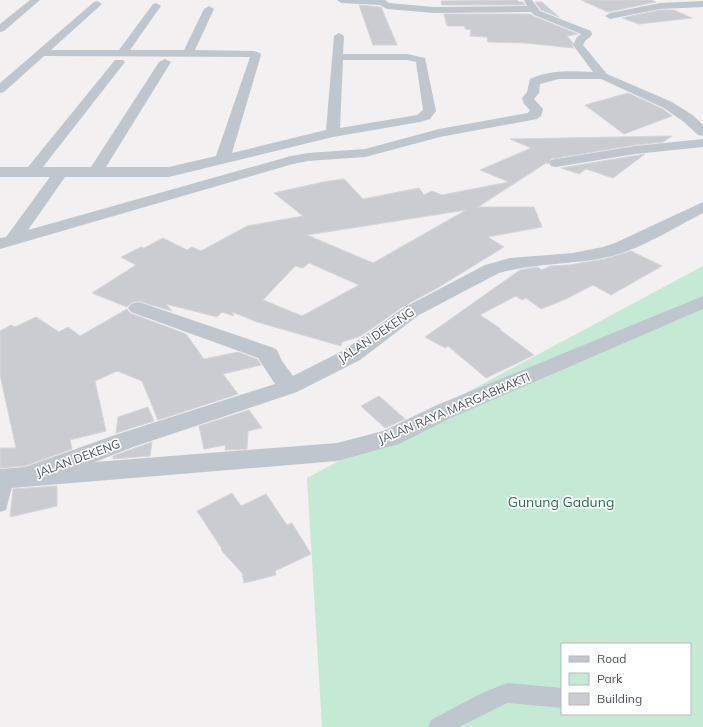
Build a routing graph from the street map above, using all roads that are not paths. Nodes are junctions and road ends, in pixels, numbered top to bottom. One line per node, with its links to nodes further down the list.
1 (36, 0): 12 (street)
2 (341, 0): 10 (street)
3 (528, 0): 10 (street)
4 (650, 0): 8 (street)
5 (97, 4): 15 (street)
6 (703, 4): 8 (street)
7 (156, 6): 17 (street)
8 (660, 6): 11 (street)
9 (209, 9): 14 (street)
10 (533, 9): 21 (street)
11 (610, 16)
12 (0, 29)
13 (339, 36): 16 (street)
14 (188, 53): 17 (street); 20 (street)
15 (41, 54): 17 (street); 18 (street)
16 (338, 56): 24 (street); 24 (street)
17 (121, 58): 18 (street); 19 (street); 29 (street)
18 (30, 62): 22 (street)
19 (165, 62): 20 (street); 31 (street)
20 (253, 62): 26 (street)
21 (603, 76): 23 (street); 33 (street)
22 (0, 89)
23 (703, 132)
24 (333, 133): 26 (street)
25 (703, 143): 27 (street)
26 (223, 158): 31 (street)
27 (556, 163)
28 (0, 172): 29 (street)
29 (32, 172): 30 (street)
30 (61, 172): 31 (street); 33 (street)
31 (95, 173)
32 (703, 207): 36 (street, JALAN DEKENG)
33 (6, 243)
34 (703, 302): 37 (street, JALAN RAYA MARGABHAKTI)
35 (138, 308): 36 (street)
36 (289, 387): 37 (street, JALAN DEKENG)
37 (11, 478): 38 (lane)
38 (0, 506)
39 (561, 698): 40 (lane)
40 (438, 727)

